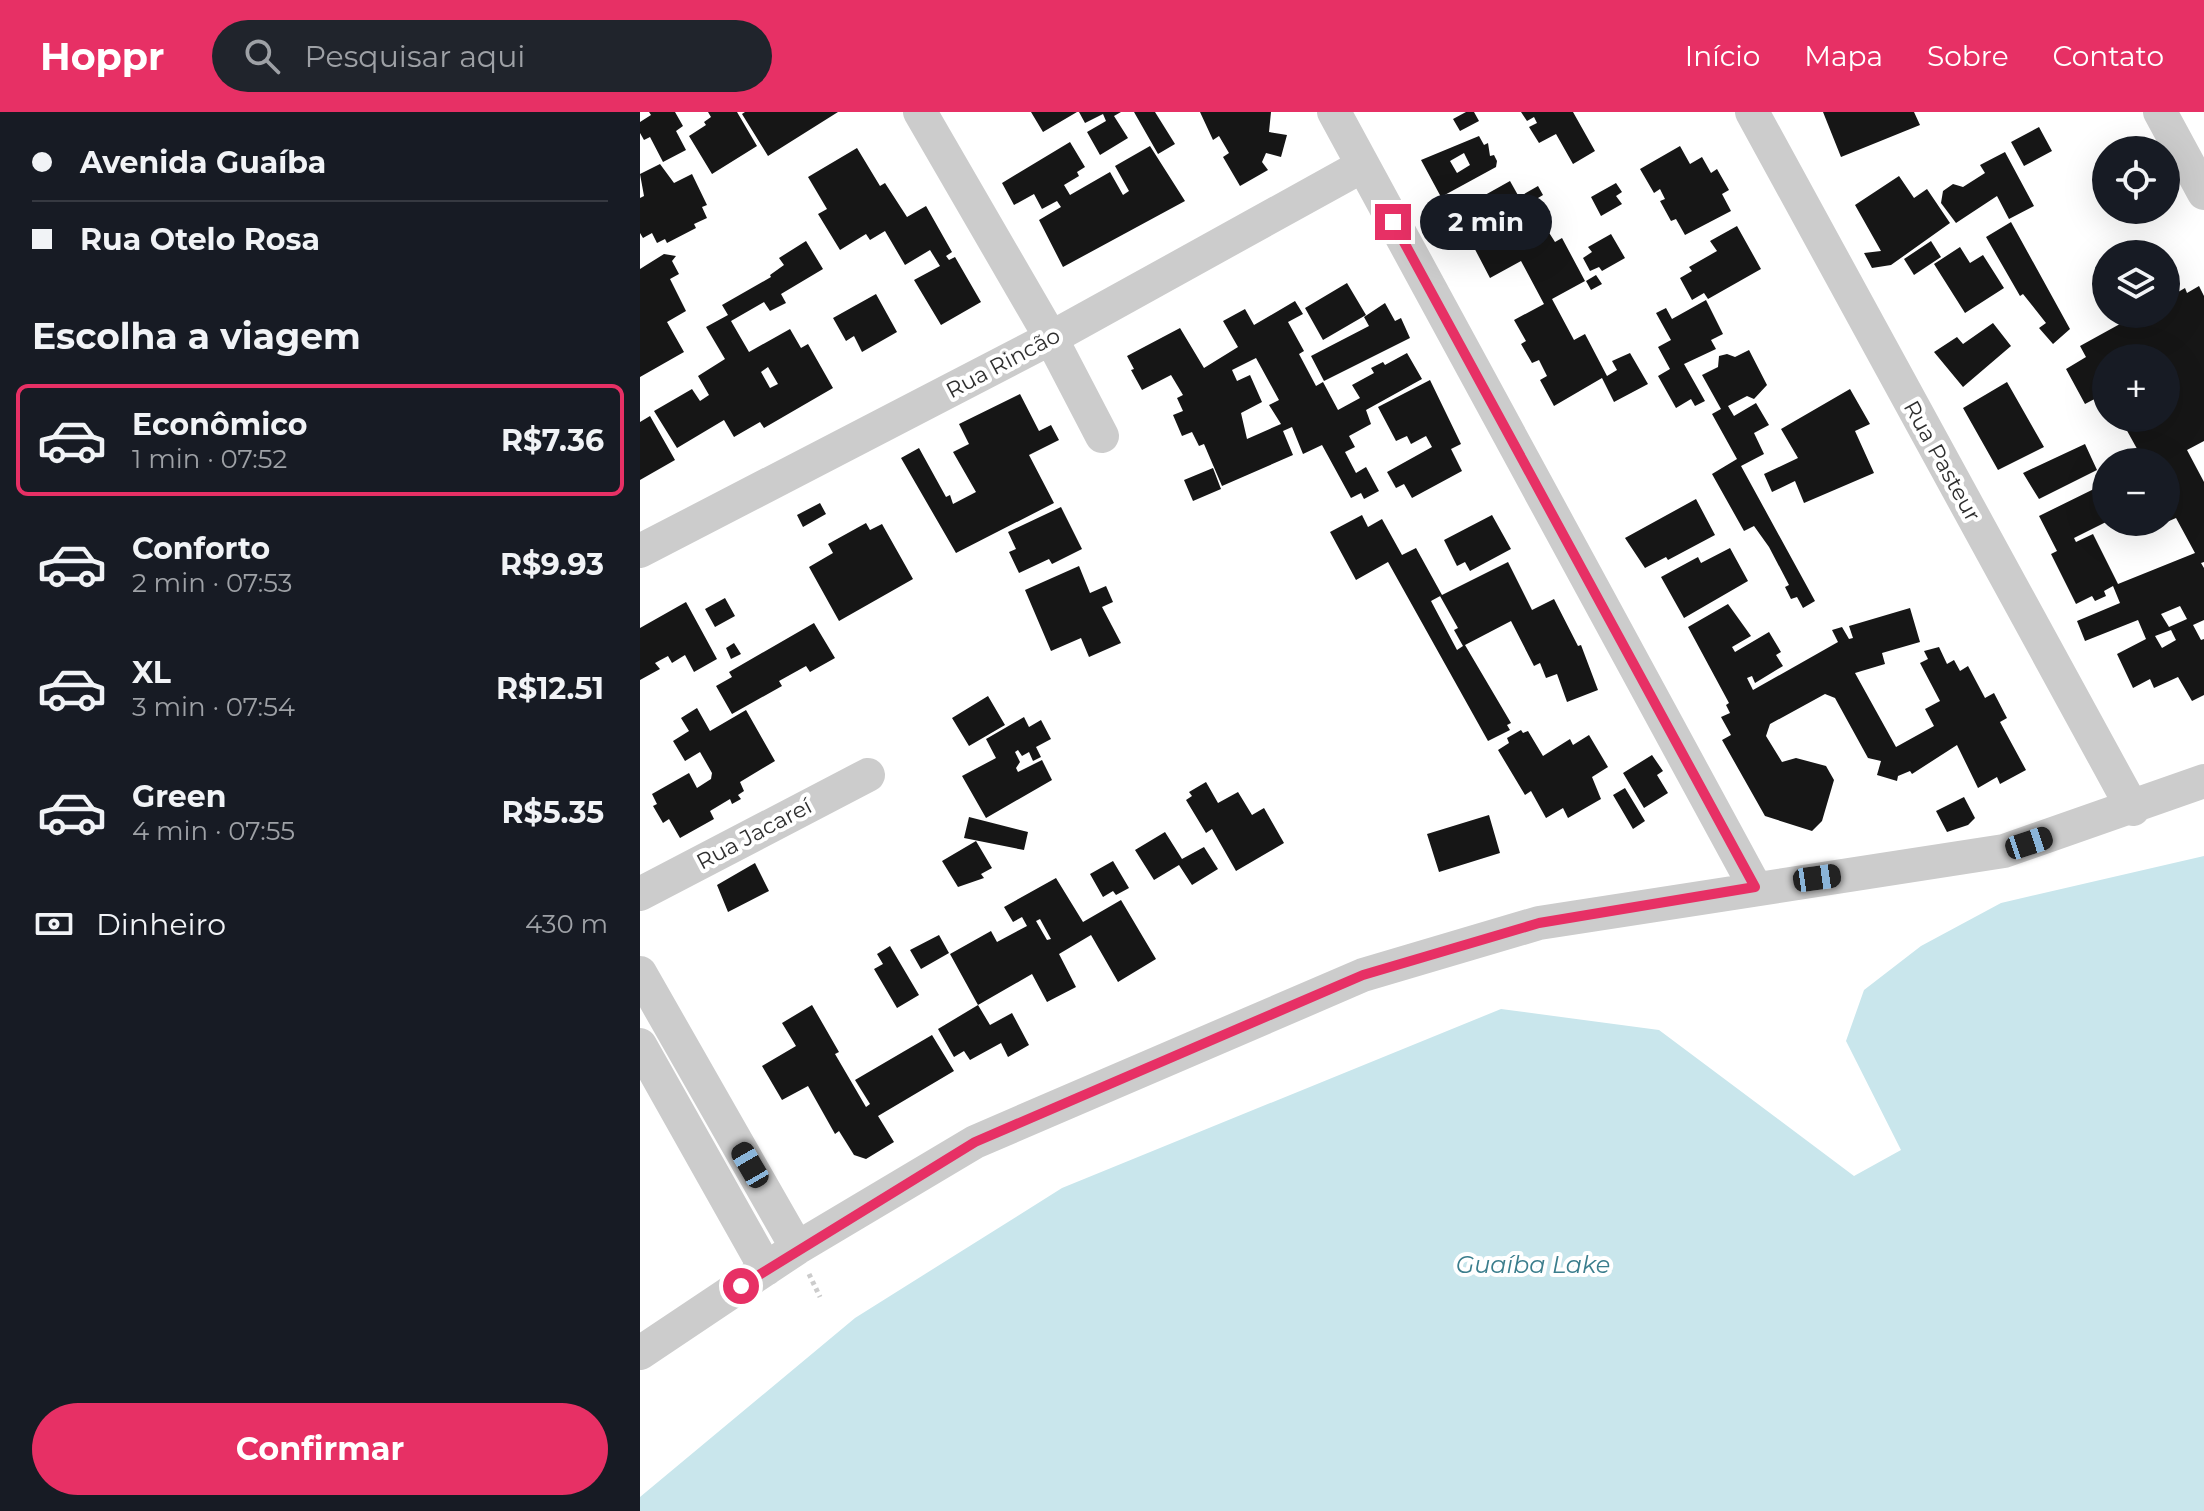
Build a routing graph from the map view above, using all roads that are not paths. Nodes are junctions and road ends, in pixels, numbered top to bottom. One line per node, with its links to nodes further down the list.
1 (920, 112): 7 (street)
2 (1334, 112): 5 (street)
3 (1752, 112): 12 (street, Rua Pasteur)
4 (2160, 112): 6 (street)
5 (1362, 166): 7 (street, Rua Rincão); 13 (street)
6 (2204, 193)
7 (1051, 338): 8 (street); 9 (street, Rua Rincão)
8 (1102, 436)
9 (640, 551)
10 (868, 775): 14 (street, Rua Jacareí)
11 (2204, 781): 12 (street)
12 (2133, 809): 13 (street)
13 (1755, 887): 17 (street)
14 (640, 894)
15 (640, 973): 17 (street)
16 (640, 1045): 18 (street)
17 (797, 1248): 18 (street)
18 (766, 1269): 19 (street)
19 (640, 1353)

